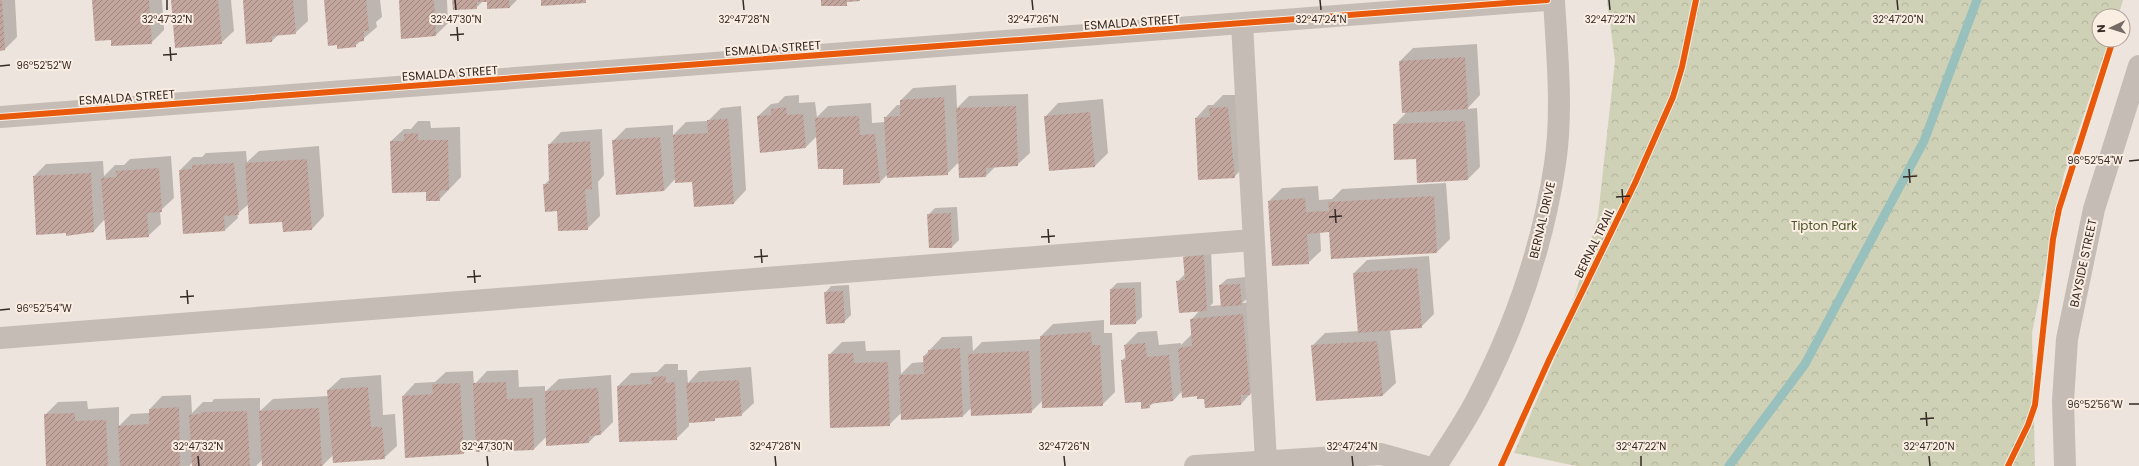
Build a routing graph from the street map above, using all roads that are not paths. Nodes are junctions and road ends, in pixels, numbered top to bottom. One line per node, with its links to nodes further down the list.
1 (1547, 0): 3 (street, ESMALDA STREET)
2 (1554, 0): 11 (street, BERNAL DRIVE)
3 (1242, 24): 5 (street, ESMALDA STREET); 6 (street)
4 (2139, 66): 12 (street, BAYSIDE STREET)
5 (0, 117)
6 (1253, 240): 7 (street); 8 (street)
7 (0, 338)
8 (1266, 461): 9 (street); 10 (street)
9 (1195, 466)
10 (1424, 466)
11 (1436, 466)
12 (2065, 466)

